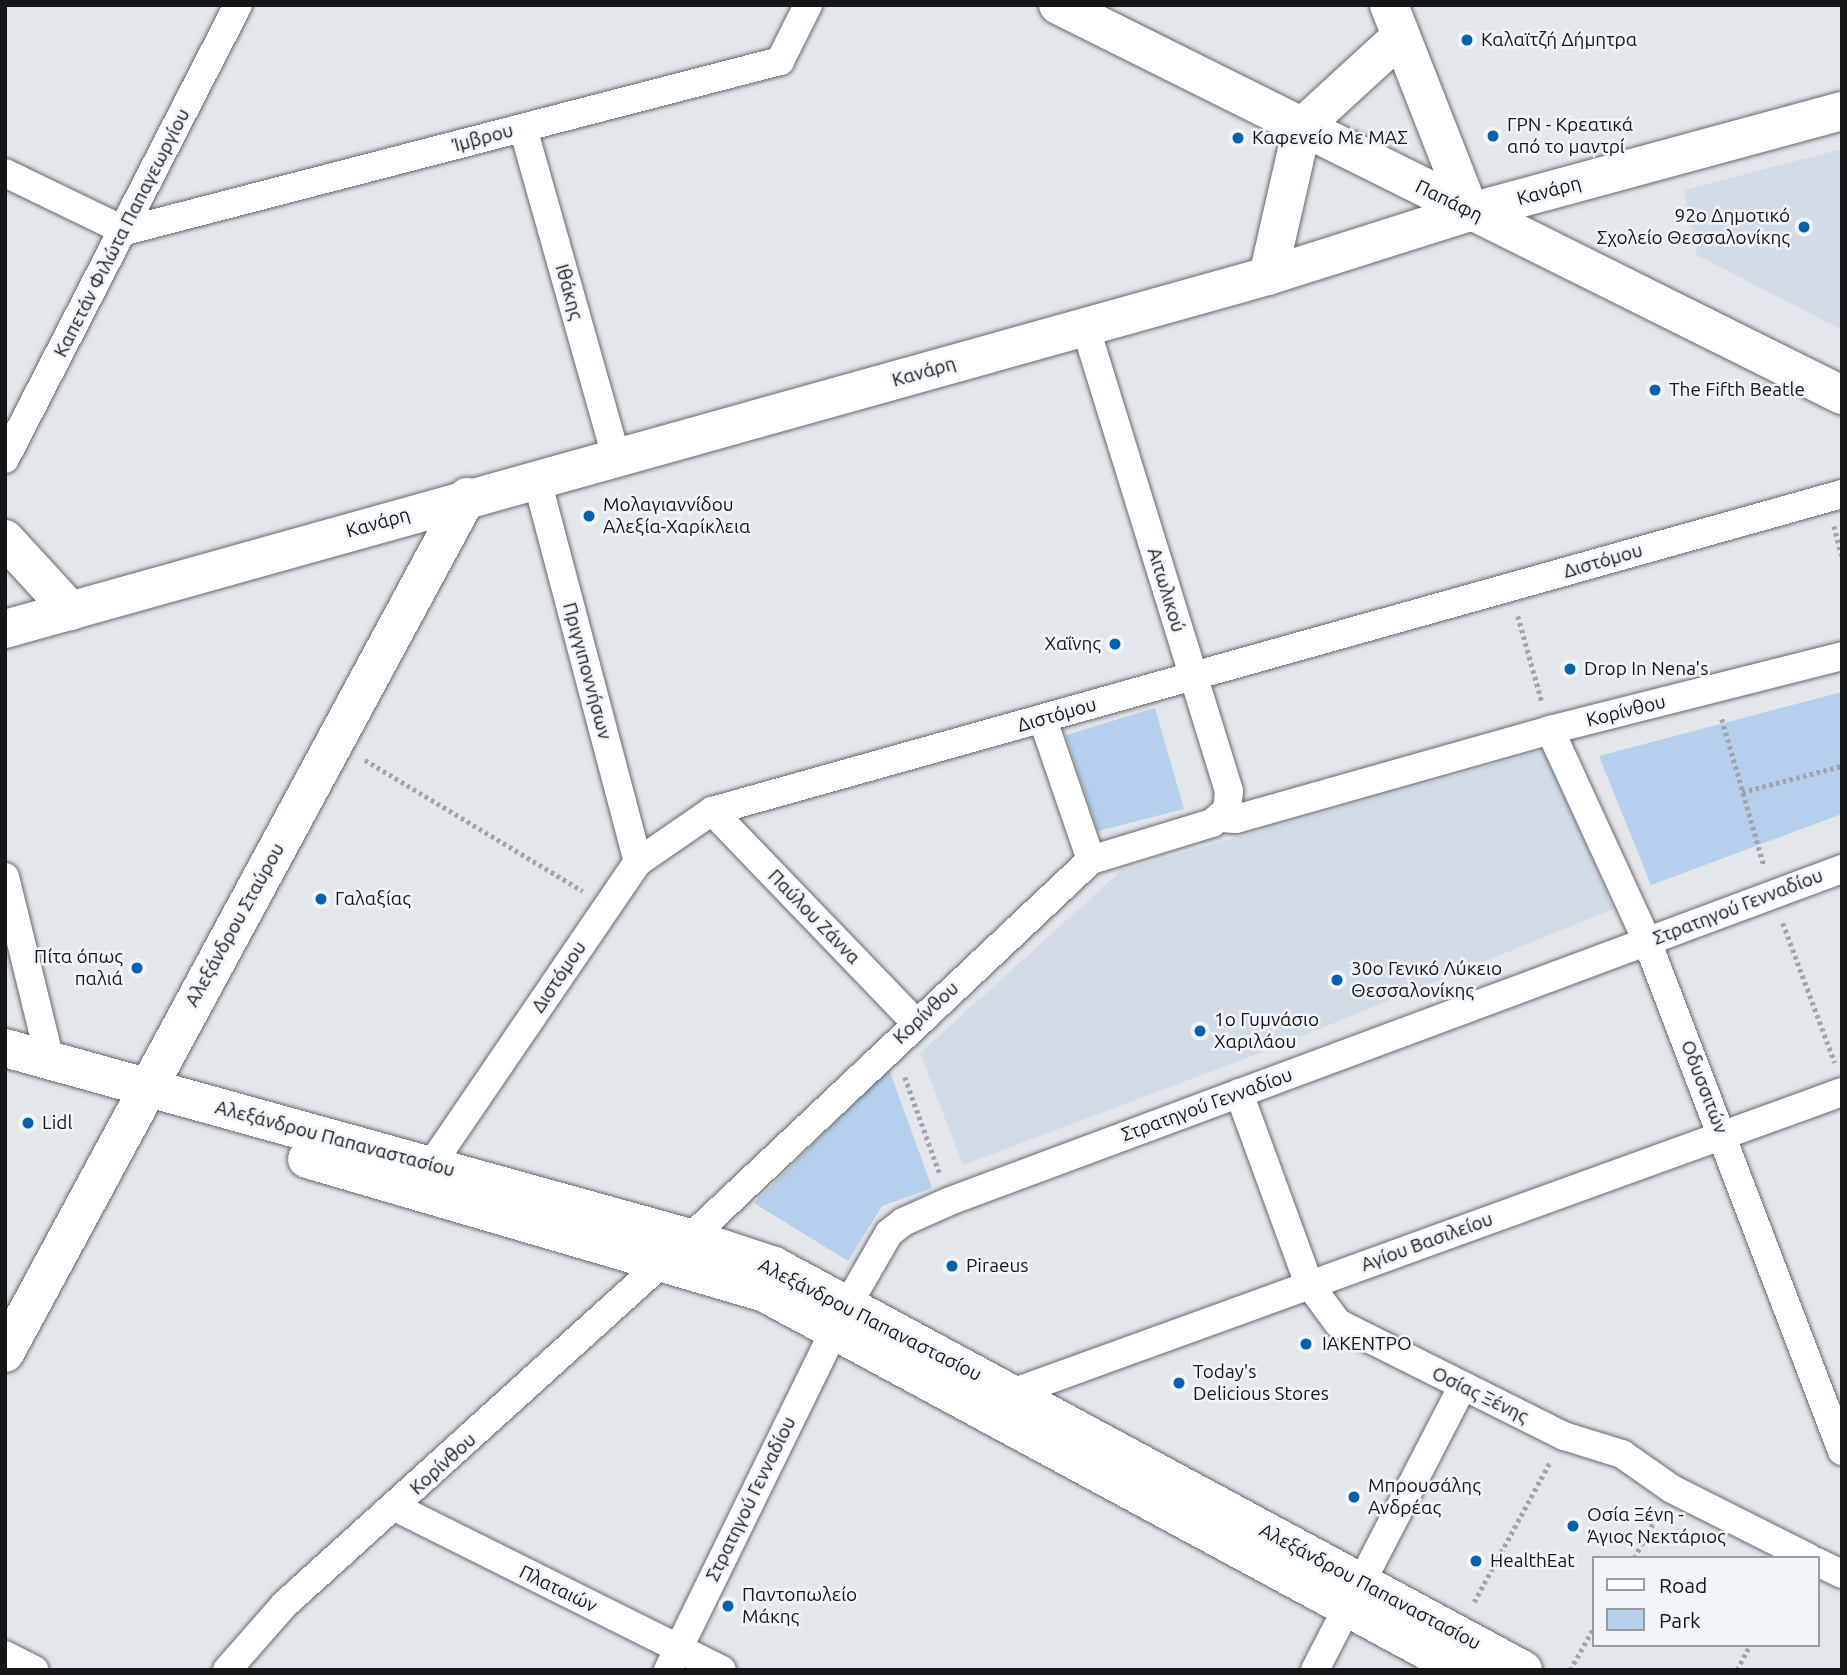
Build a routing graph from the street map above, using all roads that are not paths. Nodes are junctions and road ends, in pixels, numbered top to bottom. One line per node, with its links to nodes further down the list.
1 (238, 5): 10 (street, Καπετάν Φιλώτα Παπαγεωργίου)
2 (808, 5): 7 (street, Ίμβρου)
3 (1058, 5): 6 (main road, Παπάφη)
4 (1394, 22): 6 (main road); 9 (main road)
5 (1842, 111): 9 (main road, Κανάρη)
6 (1303, 127): 9 (main road, Παπάφη); 11 (main road)
7 (523, 128): 10 (street, Ίμβρου); 14 (street, Ιθάκης)
8 (5, 173): 10 (street)
9 (1470, 212): 11 (main road, Κανάρη); 13 (main road, Παπάφη)
10 (125, 231): 15 (street, Καπετάν Φιλώτα Παπαγεωργίου)
11 (1268, 276): 12 (main road, Κανάρη)
12 (1085, 327): 14 (main road, Κανάρη); 23 (street, Αιτωλικού)
13 (1841, 393)
14 (616, 457): 16 (main road, Κανάρη)
15 (5, 459)
16 (537, 480): 18 (main road, Κανάρη); 29 (street, Πριγγιποννήσων)
17 (1842, 494): 23 (street, Διστόμου)
18 (467, 497): 20 (main road, Κανάρη); 39 (main road, Αλεξάνδρου Σταύρου)
19 (5, 539): 20 (main road)
20 (71, 611): 21 (main road, Κανάρη)
21 (5, 629)
22 (1842, 656): 25 (street, Κορίνθου)
23 (1193, 677): 24 (street, Διστόμου); 27 (street, Αιτωλικού)
24 (1043, 720): 26 (street, Διστόμου); 28 (street)
25 (1550, 730): 27 (street, Κορίνθου); 32 (street, Οδυσσιτών)
26 (712, 811): 29 (street, Διστόμου); 33 (street, Παύλου Ζάννα)
27 (1221, 818): 28 (street, Κορίνθου)
28 (1091, 860): 33 (street, Κορίνθου)
29 (638, 862): 41 (street, Διστόμου)
30 (1842, 869): 32 (street, Στρατηγού Γενναδίου)
31 (5, 877): 35 (street)
32 (1647, 941): 38 (street, Στρατηγού Γενναδίου); 40 (street, Οδυσσιτών)
33 (916, 1023): 42 (street, Κορίνθου)
34 (5, 1048): 35 (main road, Αλεξάνδρου Παπαναστασίου)
35 (50, 1060): 39 (main road, Αλεξάνδρου Παπαναστασίου)
36 (5, 1075): 39 (main road, Αλεξάνδρου Παπαναστασίου)
37 (1839, 1080): 40 (street, Αγίου Βασιλείου)
38 (1239, 1093): 43 (street, Οσίας Ξένης); 44 (street, Στρατηγού Γενναδίου)
39 (141, 1098): 41 (main road, Αλεξάνδρου Παπαναστασίου); 42 (main road, Αλεξάνδρου Παπαναστασίου); 45 (main road, Αλεξάνδρου Σταύρου)
40 (1723, 1136): 43 (street, Αγίου Βασιλείου); 48 (street, Οδυσσιτών)
41 (431, 1165): 42 (main road, Αλεξάνδρου Παπαναστασίου)
42 (677, 1250): 44 (main road, Αλεξάνδρου Παπαναστασίου); 49 (street, Κορίνθου)
43 (1308, 1284): 46 (street, Οσίας Ξένης); 47 (street, Αγίου Βασιλείου)
44 (841, 1316): 47 (main road, Αλεξάνδρου Παπαναστασίου); 53 (main road, Αλεξάνδρου Παπαναστασίου); 56 (street, Στρατηγού Γενναδίου)
45 (5, 1353)
46 (1473, 1392): 50 (street, Οσίας Ξένης); 53 (street)
47 (1012, 1393): 53 (main road, Αλεξάνδρου Παπαναστασίου)
48 (1842, 1451)
49 (395, 1507): 56 (street, Πλαταιών); 58 (street, Κορίνθου)
50 (1805, 1556)
51 (1819, 1563): 52 (street)
52 (1842, 1574)
53 (1355, 1594): 54 (main road, Αλεξάνδρου Παπαναστασίου); 60 (street)
54 (1460, 1651): 61 (main road, Αλεξάνδρου Παπαναστασίου)
55 (5, 1656): 57 (street)
56 (673, 1659): 59 (street, Πλαταιών)
57 (34, 1670)
58 (227, 1670)
59 (722, 1670)
60 (1315, 1670)
61 (1523, 1670)

